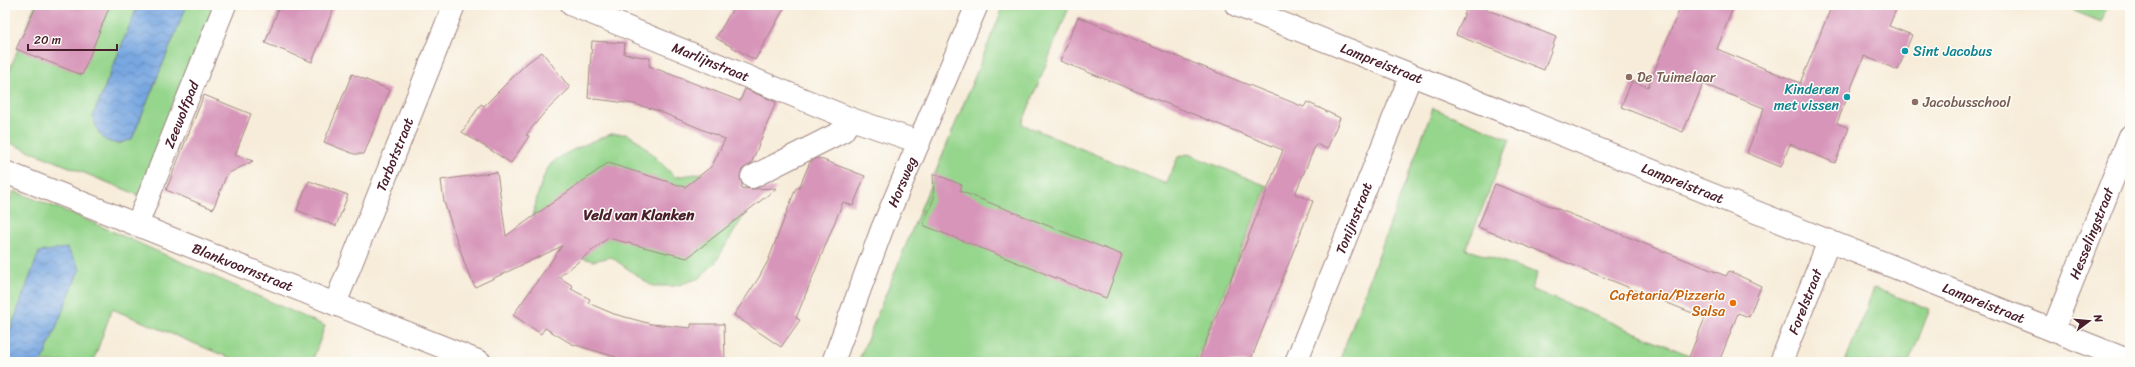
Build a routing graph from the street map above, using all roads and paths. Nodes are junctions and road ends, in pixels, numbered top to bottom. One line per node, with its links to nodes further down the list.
1 (225, 5): 12 (street, Zeewolfpad)
2 (454, 5): 14 (street, Tarbotstraat)
3 (572, 5): 7 (street, Marlijnstraat)
4 (977, 5): 9 (street, Horsweg)
5 (1236, 5): 6 (street, Lampreistraat)
6 (1411, 75): 13 (street, Lampreistraat); 19 (street, Tonijnstraat)
7 (851, 119): 9 (street, Marlijnstraat); 11 (street)
8 (2130, 136): 15 (street, Hesselingstraat)
9 (919, 142): 18 (street, Horsweg)
10 (5, 172): 12 (street, Blankvoornstraat)
11 (752, 176)
12 (137, 224): 14 (street, Blankvoornstraat)
13 (1829, 241): 15 (street, Lampreistraat); 20 (street, Forelstraat)
14 (335, 304): 17 (street, Blankvoornstraat)
15 (2053, 330): 16 (street, Lampreistraat)
16 (2130, 361)
17 (480, 362)
18 (833, 362)
19 (1296, 362)
20 (1781, 362)

